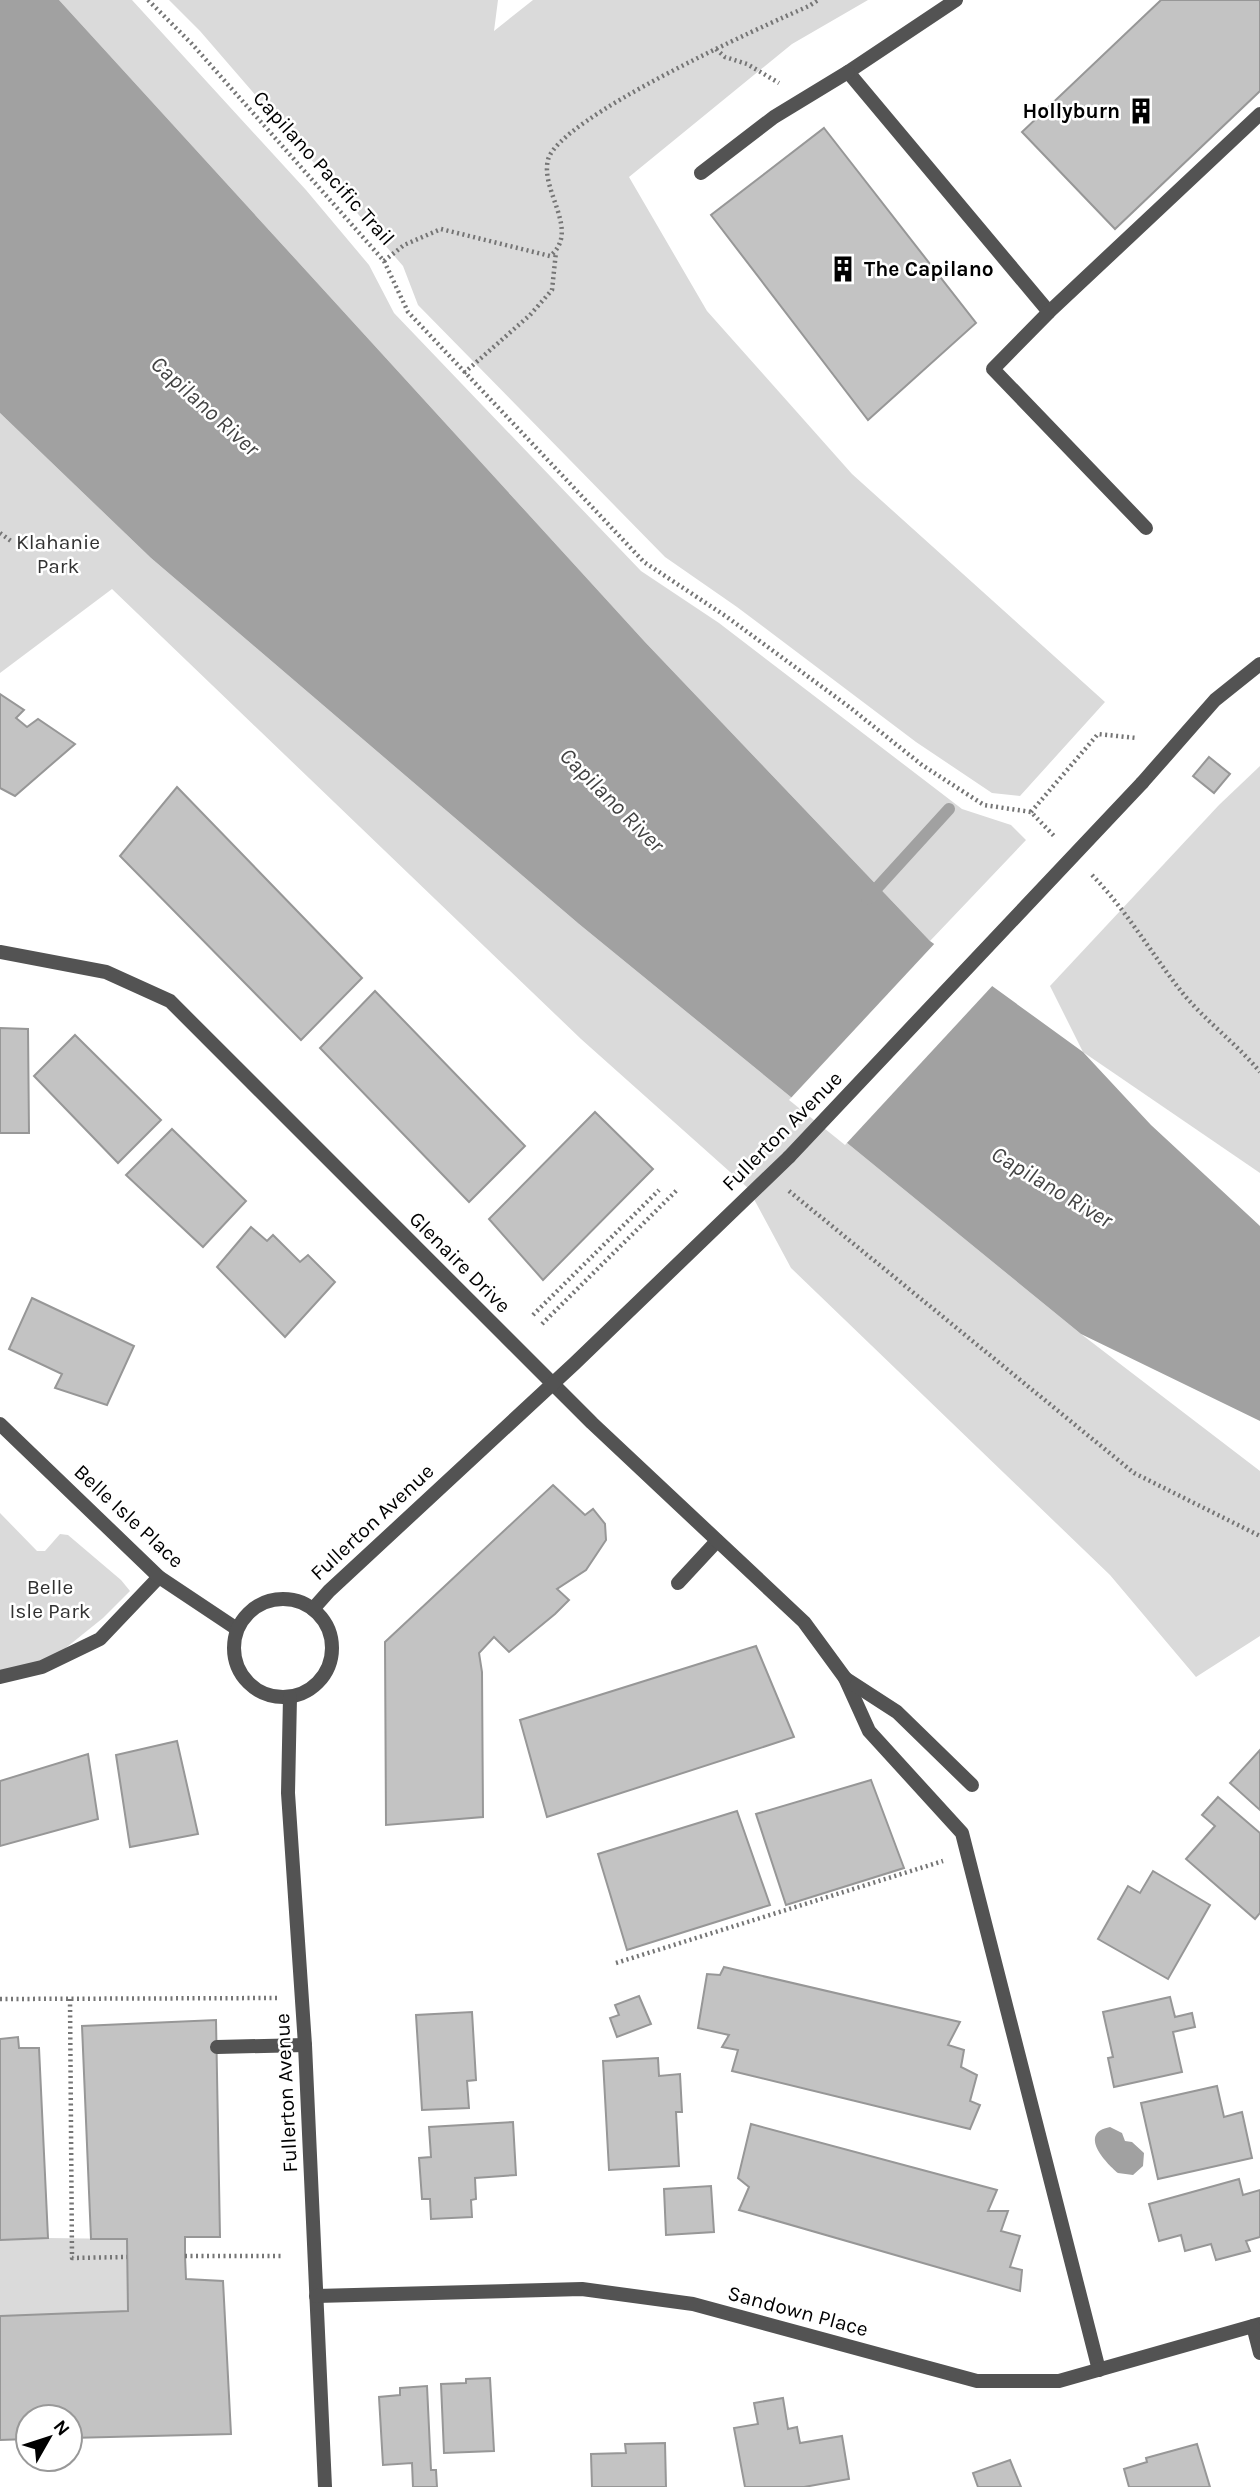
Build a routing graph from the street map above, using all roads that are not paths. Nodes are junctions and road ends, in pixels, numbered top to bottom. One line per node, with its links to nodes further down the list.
1 (956, 0): 2 (street)
2 (848, 72): 4 (street); 5 (street)
3 (1260, 114): 5 (street)
4 (701, 173)
5 (1049, 313): 6 (street)
6 (1146, 528)
7 (1260, 664): 9 (street, Fullerton Avenue, bridge)
8 (0, 952): 9 (street, Glenaire Drive)
9 (552, 1384): 11 (street, Glenaire Drive); 14 (street, Fullerton Avenue)
10 (0, 1424): 12 (street, Belle Isle Place)
11 (717, 1541): 13 (street); 17 (street, Glenaire Drive)
12 (159, 1577): 15 (street, Belle Isle Place); 16 (street)
13 (678, 1583)
14 (313, 1609): 15 (street); 18 (street)
15 (237, 1629): 18 (street)
16 (0, 1677)
17 (845, 1678): 19 (street); 25 (street)
18 (290, 1698): 20 (street, Fullerton Avenue)
19 (972, 1785)
20 (305, 2045): 21 (street); 22 (street, Fullerton Avenue)
21 (217, 2047)
22 (316, 2296): 25 (street, Sandown Place); 26 (street, Fullerton Avenue)
23 (1256, 2325): 24 (street); 25 (street, Sandown Place)
24 (1260, 2353)
25 (1099, 2370)
26 (325, 2487)

